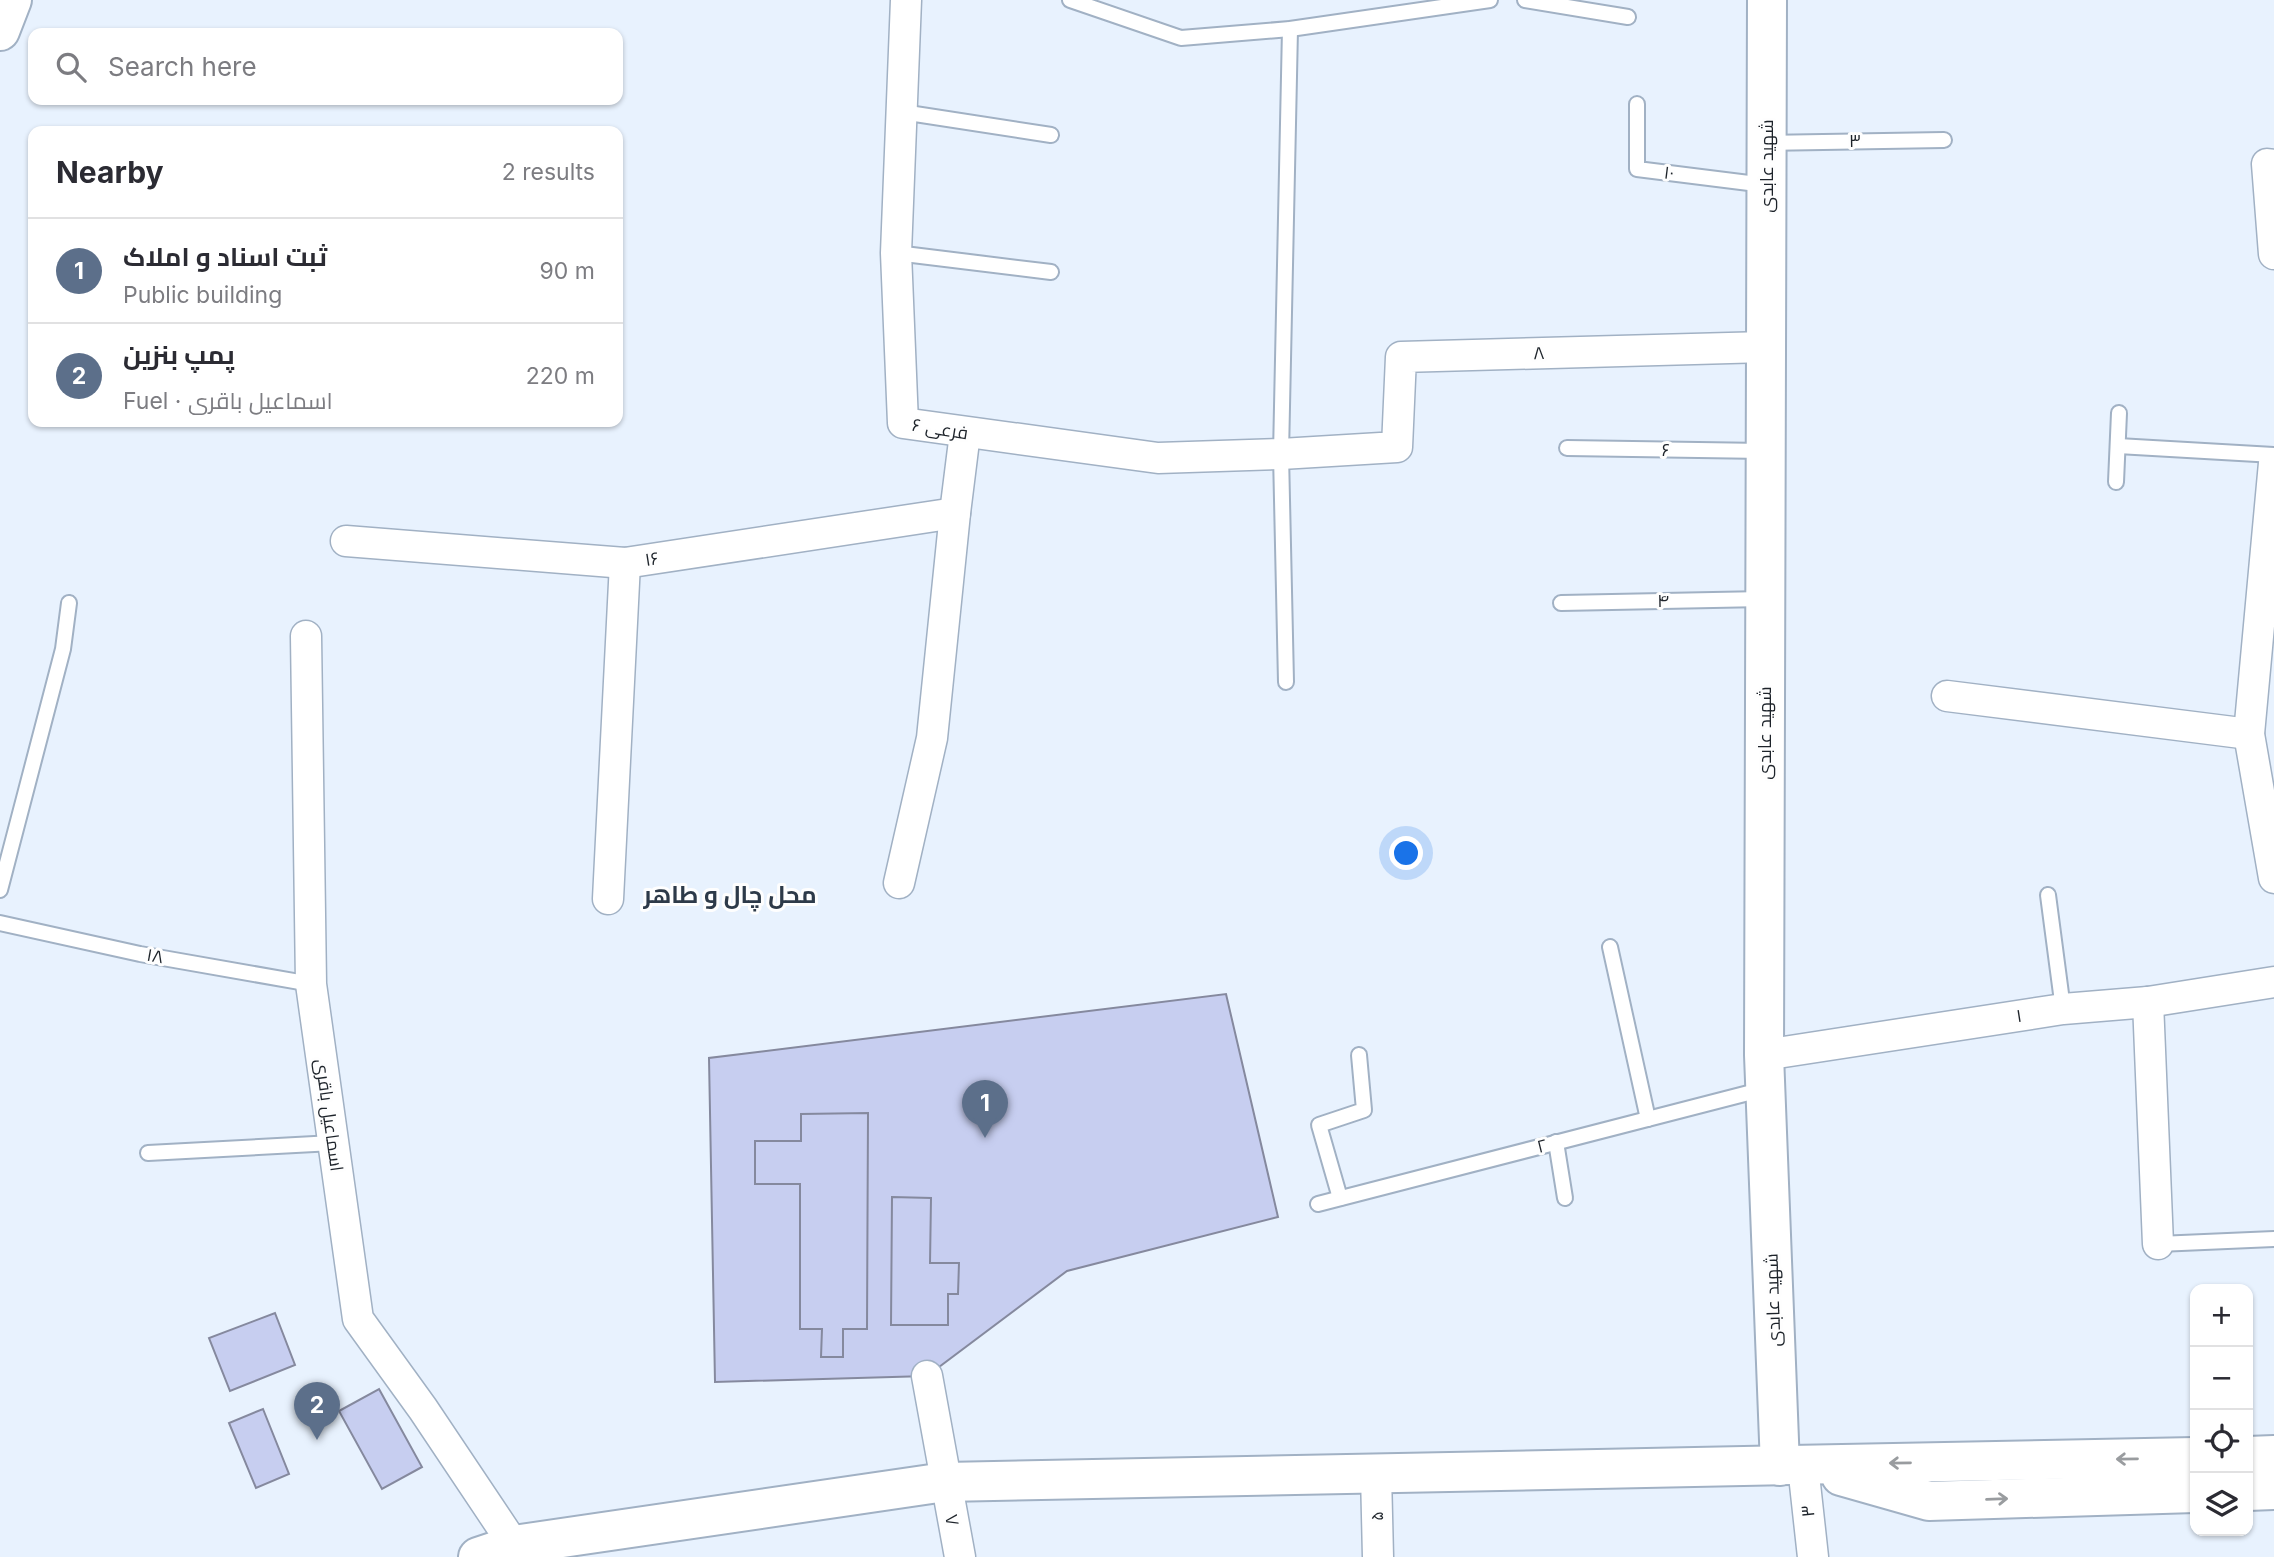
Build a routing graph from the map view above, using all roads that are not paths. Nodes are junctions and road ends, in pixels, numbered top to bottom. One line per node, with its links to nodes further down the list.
1 (12, 0): 9 (main road)
2 (906, 0): 11 (street, فرعی ۶)
3 (1070, 0): 8 (lane)
4 (1490, 0): 8 (lane)
5 (1525, 0): 7 (lane)
6 (1767, 0): 14 (main road, شهید عابدی)
7 (1628, 17)
8 (1290, 29): 27 (lane)
9 (0, 31)
10 (1637, 104): 16 (lane, ۱۰)
11 (902, 112): 12 (lane); 17 (street, فرعی ۶)
12 (1051, 135)
13 (1944, 140): 14 (lane, ۳)
14 (1767, 143): 16 (main road, شهید عابدی)
15 (2274, 165): 18 (street)
16 (1766, 185): 20 (main road, شهید عابدی)
17 (896, 253): 19 (lane); 22 (street, فرعی ۶)
18 (2274, 254)
19 (1051, 272)
20 (1766, 347): 24 (street, ۸); 26 (main road, شهید عابدی)
21 (2119, 413): 23 (lane)
22 (965, 433): 27 (street, فرعی ۶); 31 (street)
23 (2118, 446): 28 (lane); 30 (lane)
24 (1397, 447): 27 (street, فرعی ۶)
25 (1567, 448): 26 (lane, ۶)
26 (1766, 451): 34 (main road, شهید عابدی)
27 (1281, 454): 38 (lane)
28 (2274, 455)
29 (2274, 463): 40 (street)
30 (2116, 482)
31 (955, 513): 33 (street, ۱۶); 42 (street)
32 (346, 541): 33 (street, ۱۶)
33 (625, 563): 45 (street)
34 (1765, 599): 36 (lane, ۴); 53 (main road, شهید عابدی)
35 (69, 603): 43 (lane)
36 (1562, 603)
37 (306, 636): 49 (street, اسماعیل باقری)
38 (1286, 682)
39 (1947, 696): 40 (street)
40 (2249, 734): 41 (street)
41 (2274, 878)
42 (899, 883)
43 (0, 890)
44 (2048, 895): 51 (lane)
45 (608, 899)
46 (0, 923): 49 (lane, ۱۸)
47 (1610, 947): 54 (lane)
48 (2274, 982): 50 (street, ۱)
49 (311, 984): 55 (street, اسماعیل باقری)
50 (2148, 1002): 51 (street, ۱); 62 (street)
51 (2063, 1009): 53 (street, ۱)
52 (1359, 1055): 58 (lane)
53 (1765, 1072): 54 (lane, ۲); 67 (main road, شهید عابدی)
54 (1648, 1119): 56 (lane, ۲)
55 (333, 1143): 57 (lane); 73 (street, اسماعیل باقری)
56 (1556, 1143): 58 (lane, ۲); 59 (lane)
57 (148, 1153)
58 (1340, 1198): 60 (lane, ۲)
59 (1565, 1198)
60 (1318, 1203)
61 (2274, 1239): 62 (lane)
62 (2158, 1244)
63 (927, 1376): 69 (street, ۷)
64 (2274, 1455): 65 (main road)
65 (2253, 1456)
66 (2190, 1457): 67 (main road, one-way to 67)
67 (1806, 1466): 68 (main road); 72 (main road, one-way to 72); 77 (street, ۳)
68 (1376, 1474): 69 (main road); 76 (street, ۵)
69 (945, 1482): 73 (main road); 75 (street, ۷)
70 (2274, 1490): 71 (main road)
71 (2253, 1491)
72 (2190, 1493)
73 (521, 1551): 74 (main road)
74 (478, 1557)
75 (960, 1557)
76 (1378, 1557)
77 (1813, 1557)

